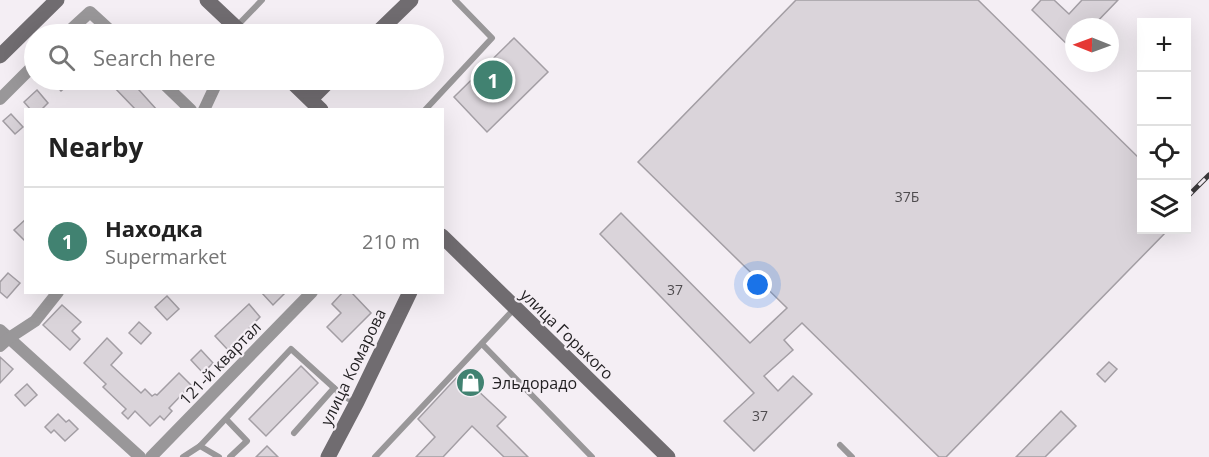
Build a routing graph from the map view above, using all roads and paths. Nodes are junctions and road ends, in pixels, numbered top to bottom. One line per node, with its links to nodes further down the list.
1 (57, 0): 6 (main road)
2 (207, 0): 9 (main road)
3 (262, 0): 10 (lane)
4 (411, 0): 11 (main road)
5 (455, 0): 19 (lane)
6 (33, 24)
7 (77, 24): 8 (street)
8 (103, 24)
9 (232, 24)
10 (244, 24)
11 (386, 24)
12 (24, 32): 13 (main road)
13 (0, 56)
14 (24, 75): 21 (street)
15 (170, 90): 23 (street)
16 (213, 90): 24 (street)
17 (301, 90): 22 (main road)
18 (324, 90): 22 (main road)
19 (444, 90)
20 (444, 90): 25 (lane)
21 (0, 99)
22 (316, 104)
23 (189, 108)
24 (205, 108)
25 (427, 108)
26 (444, 238): 30 (main road, улица Горького)
27 (56, 294): 31 (street)
28 (310, 294): 41 (street, 121-й квартал)
29 (409, 294): 34 (main road, улица Комарова)
30 (515, 308): 32 (lane); 39 (main road, улица Горького)
31 (3, 338): 40 (street)
32 (482, 344): 46 (lane); 47 (lane)
33 (334, 388): 34 (lane); 35 (lane); 36 (lane)
34 (357, 402): 45 (main road, улица Комарова)
35 (226, 419): 38 (lane); 44 (lane)
36 (294, 433)
37 (840, 445): 48 (lane)
38 (200, 446): 42 (lane); 43 (lane)
39 (660, 452)
40 (140, 457)
41 (151, 457)
42 (183, 457)
43 (219, 457)
44 (230, 457)
45 (328, 457)
46 (375, 457)
47 (592, 457)
48 (852, 457)

